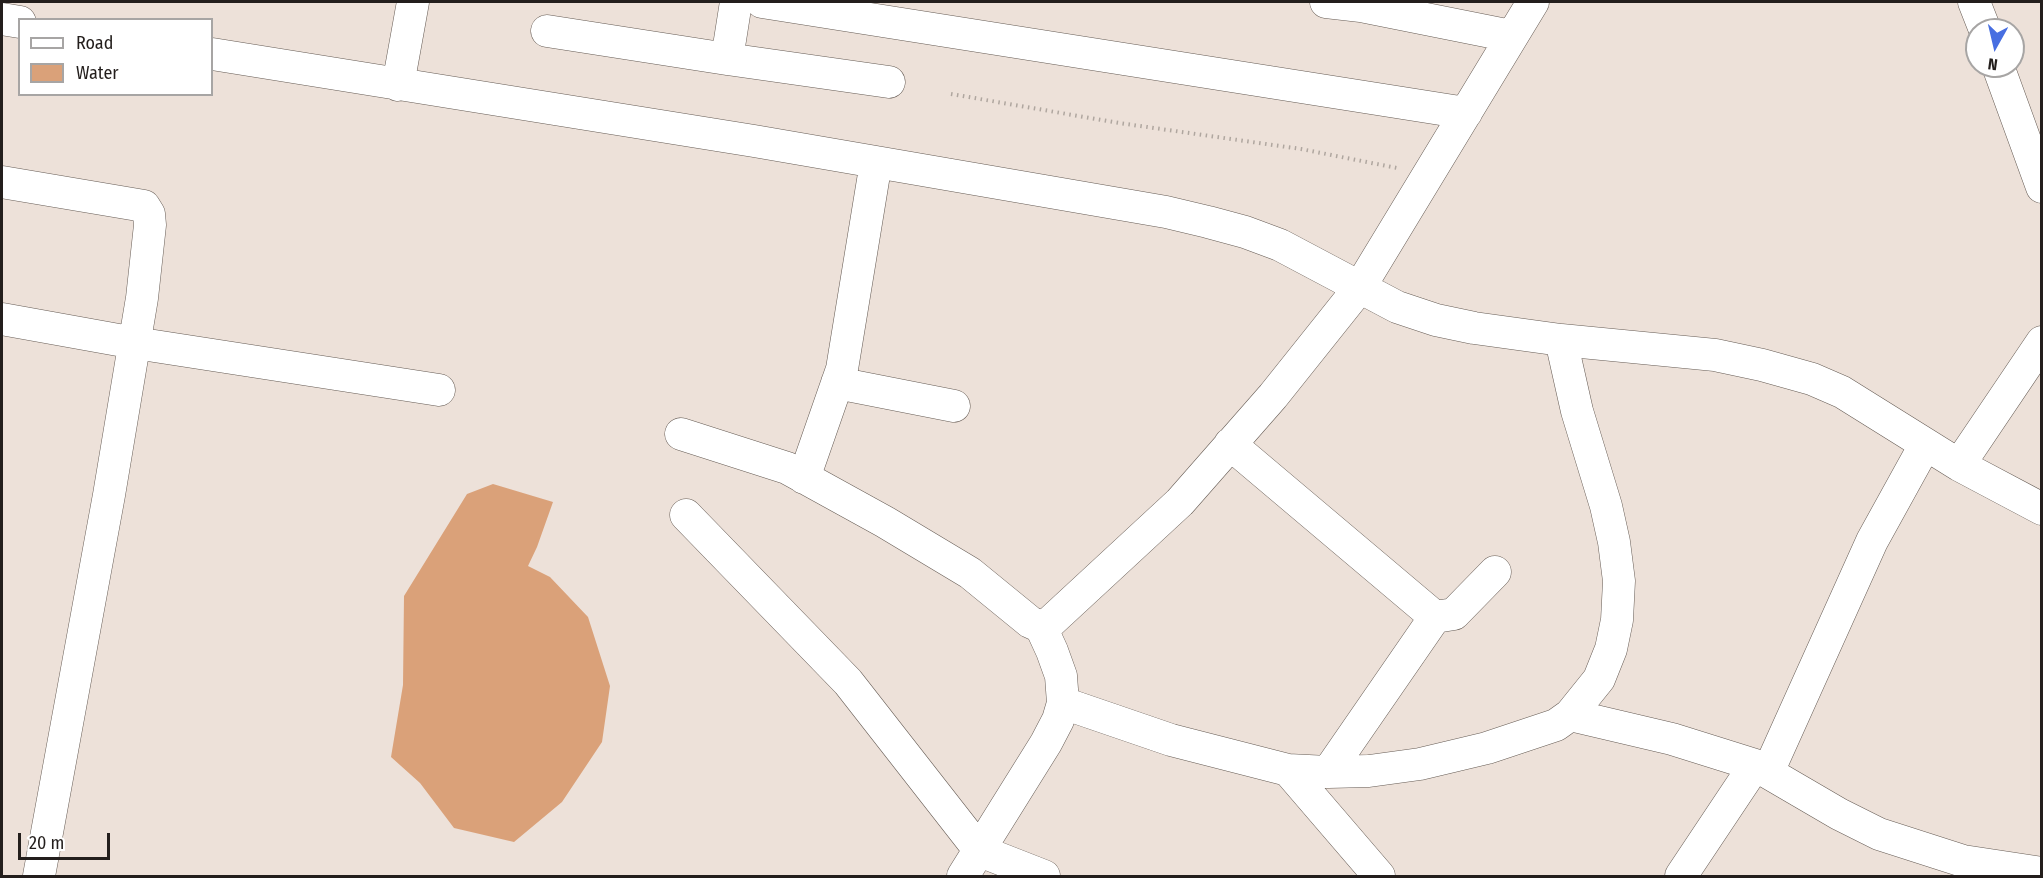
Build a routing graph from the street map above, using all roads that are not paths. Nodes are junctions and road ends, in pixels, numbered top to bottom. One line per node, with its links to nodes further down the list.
1 (413, 2): 16 (street)
2 (736, 2): 13 (street)
3 (762, 2): 17 (street)
4 (1326, 2): 11 (street)
5 (1533, 2): 11 (street)
6 (1974, 2): 7 (street)
7 (1980, 18)
8 (2, 19): 9 (street)
9 (18, 22)
10 (547, 31): 13 (street)
11 (1511, 36): 17 (street)
12 (213, 54): 16 (street)
13 (727, 59): 15 (street)
14 (2002, 78): 20 (street)
15 (889, 82)
16 (398, 84): 18 (street)
17 (1466, 113): 21 (street)
18 (876, 162): 21 (street); 26 (street)
19 (2, 182): 25 (street)
20 (2042, 187)
21 (1360, 287): 23 (street); 30 (street)
22 (2, 319): 25 (street)
23 (1561, 340): 31 (street); 40 (street)
24 (2042, 342): 32 (street)
25 (135, 343): 27 (street); 47 (street)
26 (837, 383): 28 (street); 33 (street)
27 (440, 390)
28 (954, 406)
29 (681, 434): 33 (street)
30 (1230, 444): 37 (street); 38 (street)
31 (1925, 445): 32 (street); 41 (street)
32 (1959, 465): 34 (street)
33 (804, 478): 38 (street)
34 (2042, 509)
35 (686, 514): 44 (street)
36 (1495, 572): 37 (street)
37 (1435, 617): 43 (street)
38 (1041, 627): 39 (street)
39 (1064, 703): 42 (street); 44 (street)
40 (1570, 715): 41 (street); 43 (street)
41 (1761, 768): 45 (street); 49 (street)
42 (1288, 770): 43 (street); 46 (street)
43 (1328, 772)
44 (971, 864): 48 (street)
45 (2042, 873)
46 (1375, 875)
47 (39, 876)
48 (1044, 876)
49 (1682, 876)

